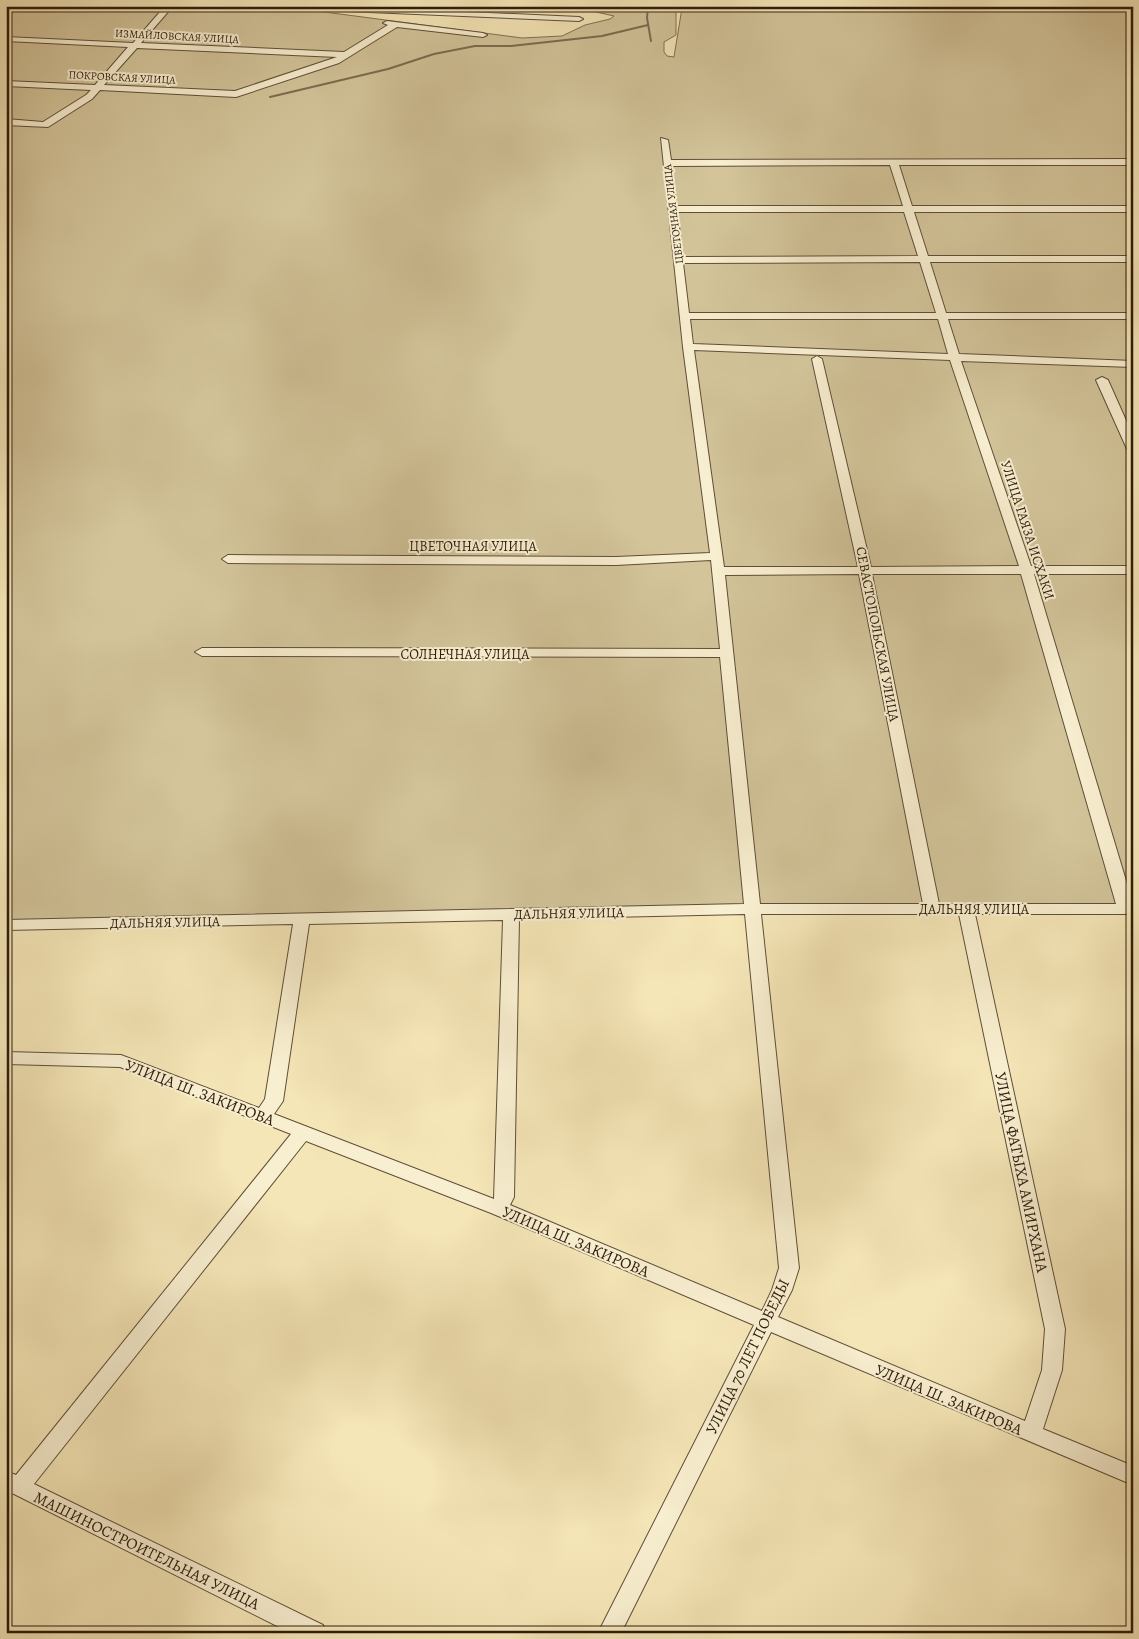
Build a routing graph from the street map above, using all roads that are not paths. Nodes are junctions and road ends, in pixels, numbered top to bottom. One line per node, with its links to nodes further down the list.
1 (169, 6): 10 (street)
2 (275, 6): 3 (street)
3 (294, 8): 4 (street); 5 (street)
4 (358, 19)
5 (578, 19)
6 (377, 22): 7 (street)
7 (396, 24): 8 (street); 11 (street)
8 (483, 35)
9 (6, 39): 10 (street, ИЗМАЙЛОВСКАЯ УЛИЦА)
10 (135, 45): 11 (street, ИЗМАЙЛОВСКАЯ УЛИЦА); 13 (street)
11 (347, 55): 13 (street, ПОКРОВСКАЯ УЛИЦА)
12 (6, 83): 13 (street, ПОКРОВСКАЯ УЛИЦА)
13 (98, 87): 14 (street)
14 (6, 122)
15 (664, 140): 17 (street, ЦВЕТОЧНАЯ УЛИЦА)
16 (1133, 162): 18 (street)
17 (667, 163): 18 (street); 19 (street, ЦВЕТОЧНАЯ УЛИЦА)
18 (894, 163): 21 (street, УЛИЦА ГАЯЗА ИСХАКИ)
19 (672, 208): 21 (street); 23 (street, ЦВЕТОЧНАЯ УЛИЦА)
20 (1133, 208): 21 (street)
21 (908, 209): 24 (street, УЛИЦА ГАЯЗА ИСХАКИ)
22 (1133, 259): 24 (street)
23 (678, 260): 24 (street); 25 (street, ЦВЕТОЧНАЯ УЛИЦА)
24 (924, 260): 26 (street, УЛИЦА ГАЯЗА ИСХАКИ)
25 (685, 316): 26 (street); 28 (street, ЦВЕТОЧНАЯ УЛИЦА)
26 (942, 316): 27 (street); 29 (street, УЛИЦА ГАЯЗА ИСХАКИ)
27 (1133, 316)
28 (688, 347): 29 (street); 34 (street, ЦВЕТОЧНАЯ УЛИЦА)
29 (955, 357): 31 (street); 36 (street, УЛИЦА ГАЯЗА ИСХАКИ)
30 (817, 359): 37 (street, СЕВАСТОПОЛЬСКАЯ УЛИЦА)
31 (1133, 364)
32 (1102, 380): 33 (street)
33 (1133, 449)
34 (717, 556): 35 (street, ЦВЕТОЧНАЯ УЛИЦА); 39 (street, ЦВЕТОЧНАЯ УЛИЦА)
35 (228, 559)
36 (1026, 569): 37 (street); 38 (street); 45 (street, УЛИЦА ГАЯЗА ИСХАКИ)
37 (865, 570): 39 (street); 43 (street, СЕВАСТОПОЛЬСКАЯ УЛИЦА)
38 (1133, 570)
39 (718, 571): 41 (street, ЦВЕТОЧНАЯ УЛИЦА)
40 (202, 652): 41 (street, СОЛНЕЧНАЯ УЛИЦА)
41 (727, 653): 42 (street, ЦВЕТОЧНАЯ УЛИЦА)
42 (752, 909): 43 (street, ДАЛЬНЯЯ УЛИЦА); 46 (street, ДАЛЬНЯЯ УЛИЦА); 53 (street, УЛИЦА 70 ЛЕТ ПОБЕДЫ)
43 (932, 909): 44 (street, ДАЛЬНЯЯ УЛИЦА)
44 (966, 909): 45 (street, ДАЛЬНЯЯ УЛИЦА); 54 (street, УЛИЦА ФАТЫХА АМИРХАНА)
45 (1129, 909)
46 (511, 914): 47 (street, ДАЛЬНЯЯ УЛИЦА); 52 (street)
47 (302, 919): 48 (street, ДАЛЬНЯЯ УЛИЦА); 50 (street)
48 (6, 925)
49 (6, 1058): 50 (street, УЛИЦА Ш. ЗАКИРОВА)
50 (263, 1116): 51 (street, УЛИЦА Ш. ЗАКИРОВА)
51 (303, 1132): 52 (street, УЛИЦА Ш. ЗАКИРОВА); 56 (street)
52 (498, 1208): 53 (street, УЛИЦА Ш. ЗАКИРОВА)
53 (766, 1322): 54 (street, УЛИЦА Ш. ЗАКИРОВА); 58 (street, УЛИЦА 70 ЛЕТ ПОБЕДЫ)
54 (1031, 1434): 55 (street, УЛИЦА Ш. ЗАКИРОВА)
55 (1133, 1476)
56 (13, 1484): 57 (street, МАШИНОСТРОИТЕЛЬНАЯ УЛИЦА)
57 (315, 1633)
58 (609, 1633)

